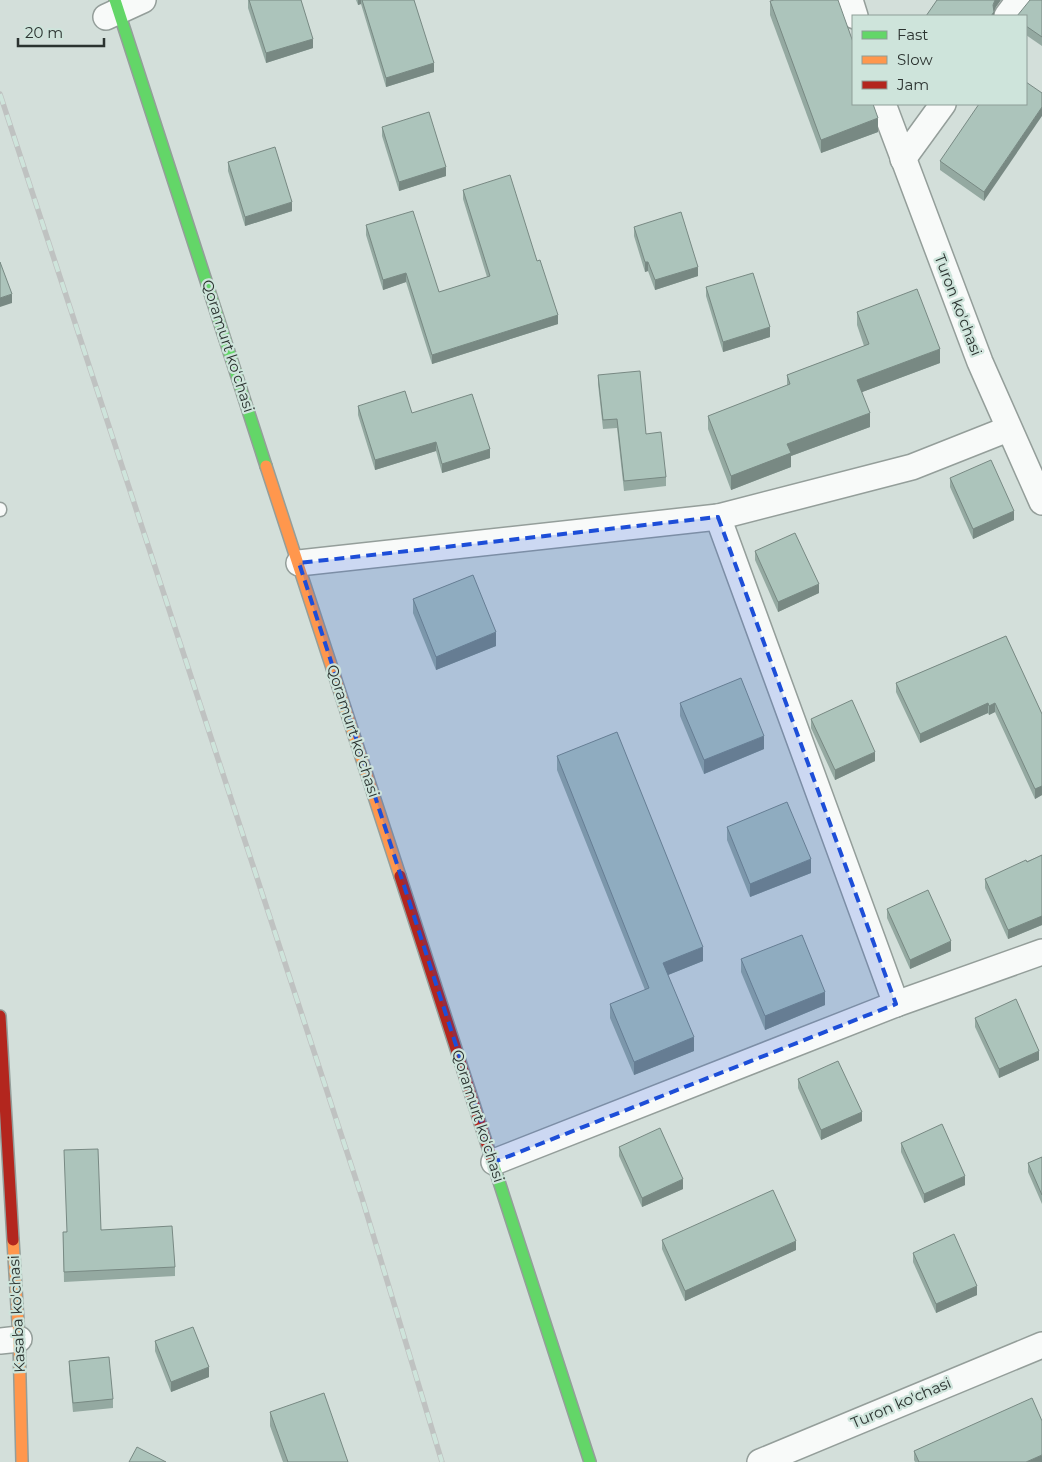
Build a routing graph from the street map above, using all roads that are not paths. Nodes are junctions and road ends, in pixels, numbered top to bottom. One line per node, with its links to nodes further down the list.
1 (143, 0): 4 (street)
2 (850, 0): 5 (street)
3 (1019, 0): 6 (street)
4 (110, 13): 13 (main road, Qoramurt koʻchasi)
5 (854, 15)
6 (1008, 15)
7 (883, 105): 9 (street, Turon ko'chasi)
8 (942, 105): 9 (street)
9 (902, 158): 10 (street, Turon ko'chasi)
10 (1008, 429): 11 (street, Turon ko'chasi); 12 (street)
11 (1042, 502)
12 (718, 517): 13 (street); 15 (street)
13 (299, 564): 17 (main road, Qoramurt koʻchasi)
14 (1042, 952): 15 (street)
15 (896, 1004): 17 (street)
16 (0, 1016): 18 (main road, Kasaba ko'chasi)
17 (494, 1162): 21 (main road, Qoramurt koʻchasi)
18 (9, 1340): 20 (main road, Kasaba ko'chasi)
19 (1042, 1345): 22 (street, Turon ko'chasi)
20 (22, 1462)
21 (590, 1462)
22 (760, 1462)

